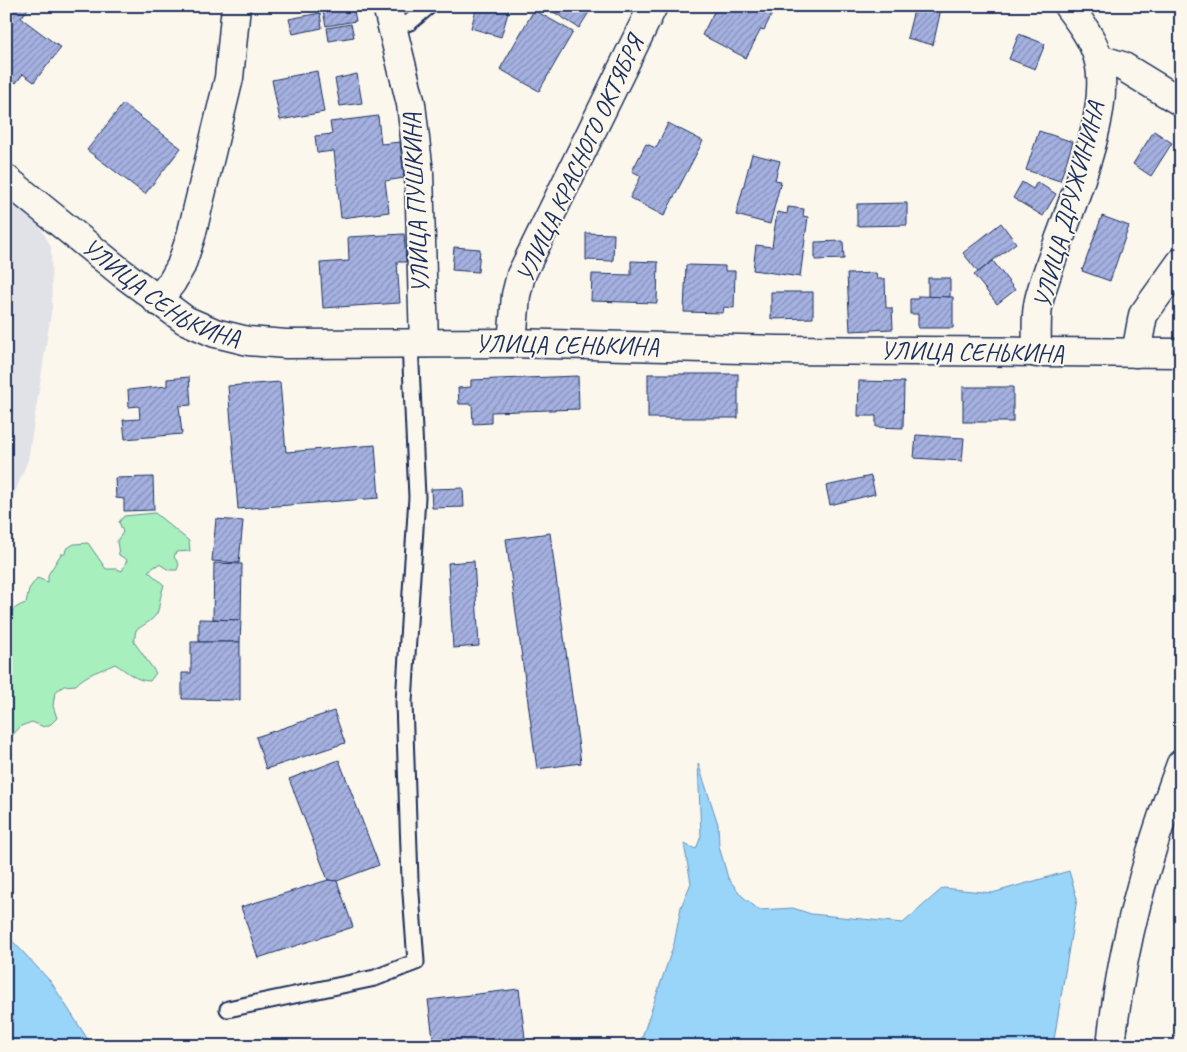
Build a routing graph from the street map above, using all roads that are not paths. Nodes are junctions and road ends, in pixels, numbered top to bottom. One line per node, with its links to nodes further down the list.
1 (236, 6): 10 (street)
2 (429, 6): 5 (lane)
3 (653, 6): 12 (street, УЛИЦА КРАСНОГО ОКТЯБРЯ)
4 (1068, 6): 6 (street, УЛИЦА ДРУЖИНИНА)
5 (389, 17): 11 (street, УЛИЦА ПУШКИНА)
6 (1099, 59): 7 (street); 13 (street, УЛИЦА ДРУЖИНИНА)
7 (1181, 102)
8 (6, 179): 10 (street, УЛИЦА СЕНЬКИНА)
9 (1181, 262): 14 (street)
10 (157, 301): 11 (street, УЛИЦА СЕНЬКИНА)
11 (417, 343): 12 (street, УЛИЦА СЕНЬКИНА); 17 (lane)
12 (512, 344): 13 (street, УЛИЦА СЕНЬКИНА)
13 (1037, 353): 14 (street, УЛИЦА СЕНЬКИНА)
14 (1136, 353): 15 (street, УЛИЦА СЕНЬКИНА)
15 (1181, 353)
16 (1181, 764): 18 (street)
17 (228, 1009)
18 (1111, 1046)

